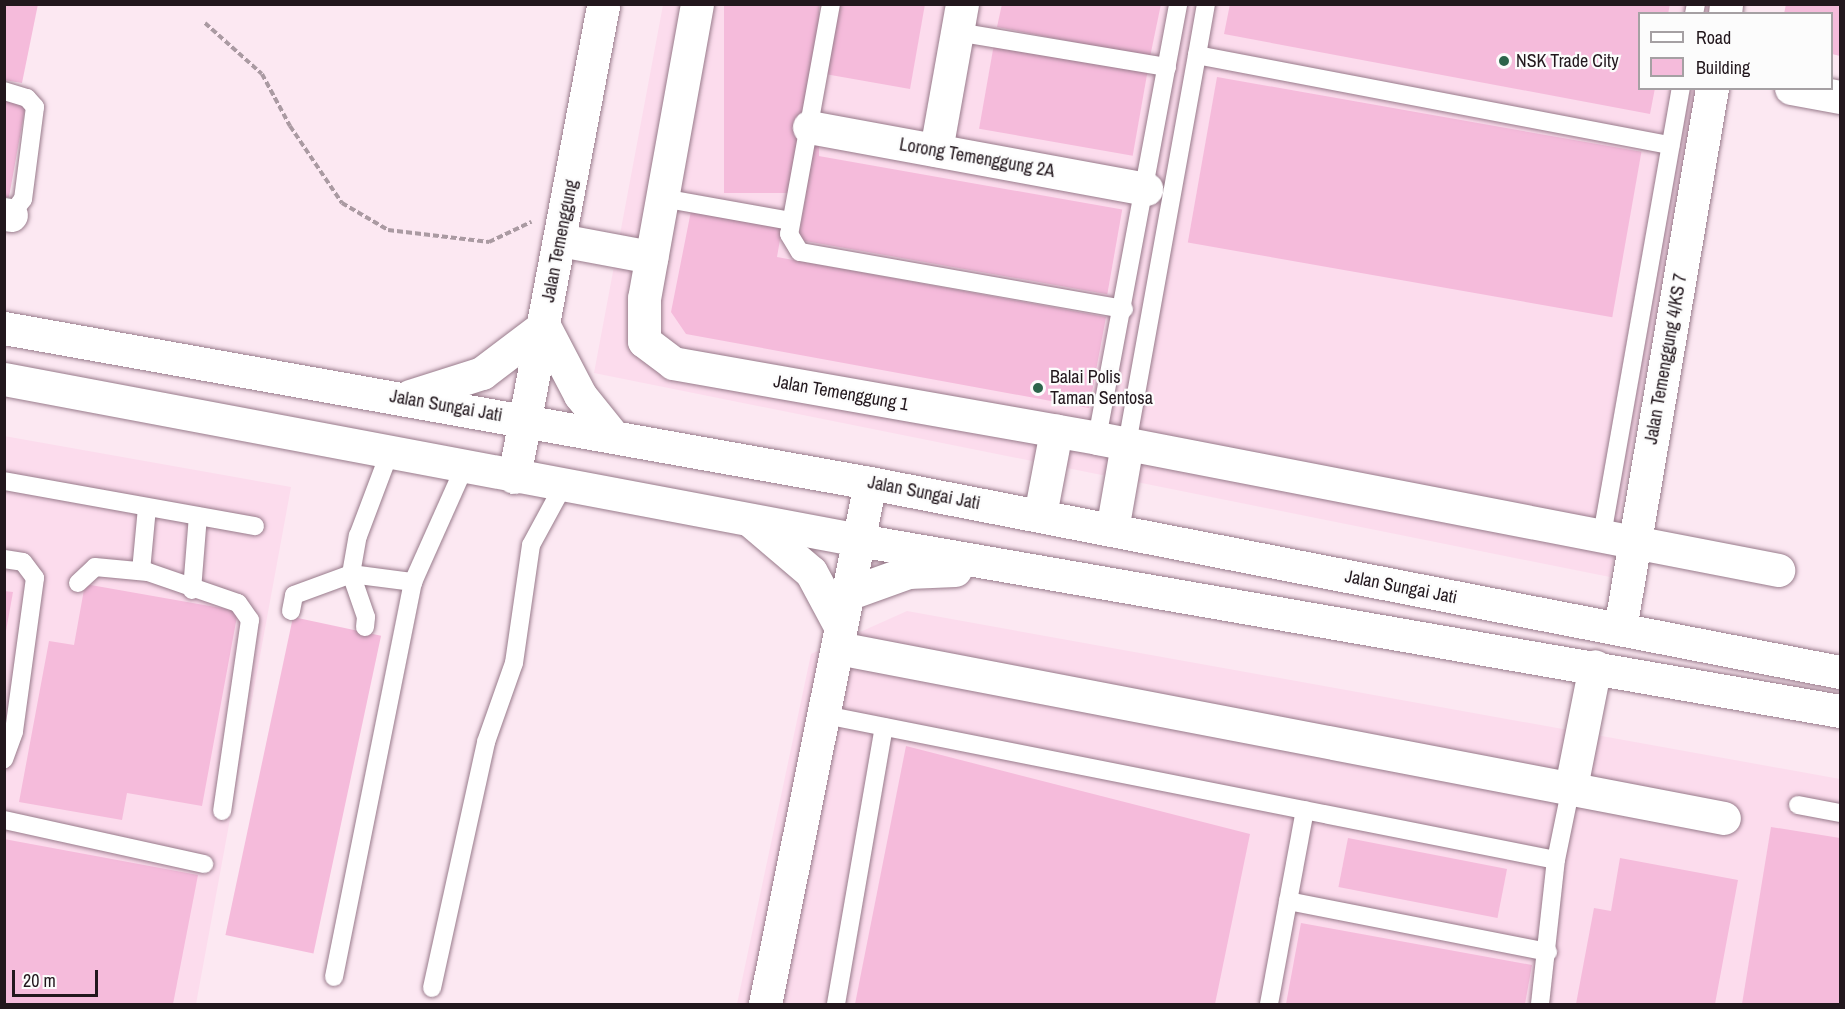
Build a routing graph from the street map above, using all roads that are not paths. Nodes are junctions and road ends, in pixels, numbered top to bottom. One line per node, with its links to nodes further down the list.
1 (603, 4): 21 (street, Jalan Temenggung)
2 (697, 4): 18 (street, Jalan Temenggung 1)
3 (831, 4): 14 (lane)
4 (1178, 4): 8 (lane)
5 (1206, 4): 7 (lane)
6 (959, 18): 8 (lane); 16 (street)
7 (1197, 56): 15 (lane); 31 (lane)
8 (1167, 67): 17 (lane)
9 (1681, 90): 15 (lane)
10 (1712, 90): 46 (street, Jalan Temenggung 4/KS 7)
11 (1802, 90): 13 (street)
12 (4, 91): 19 (lane)
13 (1840, 97)
14 (809, 127): 16 (street, Lorong Temenggung 2A); 20 (lane)
15 (1671, 145): 44 (lane)
16 (936, 150): 17 (street, Lorong Temenggung 2A)
17 (1146, 189): 23 (lane)
18 (662, 198): 20 (lane); 22 (street, Jalan Temenggung 1)
19 (8, 214)
20 (791, 221): 23 (lane)
21 (561, 240): 22 (street); 24 (street, Jalan Temenggung)
22 (636, 254): 29 (street, Jalan Temenggung 1)
23 (1124, 309): 31 (lane)
24 (544, 326): 27 (street); 28 (street, Jalan Temenggung); 30 (street)
25 (4, 328): 27 (street, Jalan Sungai Jati)
26 (4, 379): 32 (street)
27 (403, 398): 28 (street, Jalan Sungai Jati)
28 (525, 420): 30 (street, Jalan Sungai Jati); 34 (street, Jalan Temenggung)
29 (1056, 431): 31 (street, Jalan Temenggung 1); 39 (street)
30 (613, 436): 36 (street, Jalan Sungai Jati)
31 (1112, 441): 43 (street); 44 (street, Jalan Temenggung 1)
32 (389, 454): 33 (street); 51 (lane)
33 (464, 468): 34 (street); 52 (lane)
34 (514, 477): 37 (street)
35 (4, 482): 38 (lane)
36 (870, 483): 39 (street, Jalan Sungai Jati); 45 (street)
37 (563, 486): 41 (street); 78 (lane)
38 (147, 507): 40 (lane); 50 (lane)
39 (1040, 515): 43 (street, Jalan Sungai Jati)
40 (198, 516): 42 (lane); 54 (lane)
41 (751, 521): 45 (street); 59 (street)
42 (255, 526)
43 (1112, 530): 58 (street, Jalan Sungai Jati)
44 (1602, 535): 46 (street, Jalan Temenggung 1)
45 (859, 540): 48 (street); 55 (street)
46 (1635, 541): 49 (street, Jalan Temenggung 1); 58 (street, Jalan Temenggung 4/KS 7)
47 (4, 560): 65 (lane)
48 (1029, 567): 55 (street); 60 (street)
49 (1778, 570)
50 (141, 571): 53 (lane); 54 (lane)
51 (351, 574): 52 (lane); 56 (lane); 57 (lane)
52 (413, 582): 77 (lane)
53 (78, 583)
54 (192, 590): 69 (lane)
55 (850, 593): 59 (street)
56 (291, 611)
57 (365, 627)
58 (1620, 629): 61 (street, Jalan Sungai Jati)
59 (839, 637): 63 (street); 66 (street)
60 (1595, 666): 62 (street); 66 (street)
61 (1840, 672)
62 (1840, 711)
63 (825, 715): 64 (lane); 79 (street)
64 (884, 727): 68 (lane); 80 (lane)
65 (4, 759)
66 (1571, 787): 71 (street); 73 (lane)
67 (1798, 805): 70 (lane)
68 (1305, 810): 73 (lane); 75 (lane)
69 (222, 811)
70 (1840, 813)
71 (1724, 818)
72 (4, 820): 74 (lane)
73 (1556, 860): 76 (lane)
74 (204, 864)
75 (1288, 902): 76 (lane); 81 (lane)
76 (1548, 952): 82 (lane)
77 (334, 977)
78 (432, 987)
79 (765, 1005)
80 (836, 1005)
81 (1269, 1005)
82 (1540, 1005)

